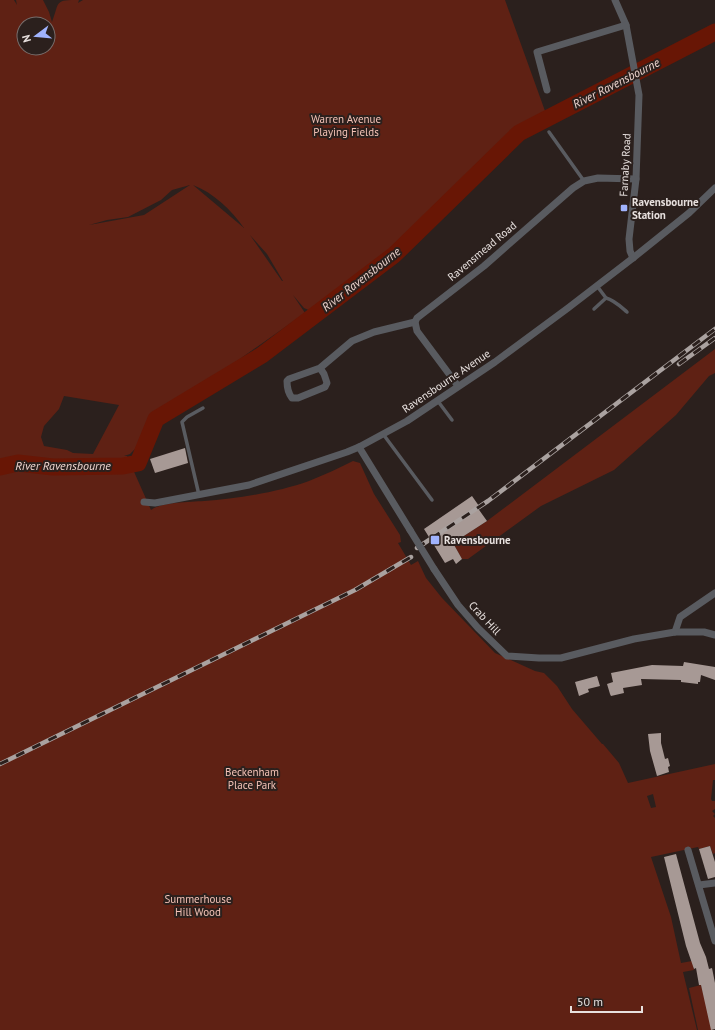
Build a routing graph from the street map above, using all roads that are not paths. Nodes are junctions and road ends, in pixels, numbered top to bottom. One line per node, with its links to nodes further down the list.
1 (615, 0): 2 (street)
2 (626, 25): 3 (street); 5 (street, Farnaby Road)
3 (547, 90)
4 (549, 132): 6 (lane)
5 (636, 179): 6 (street, Ravensmead Road); 8 (street, Farnaby Road)
6 (584, 181): 13 (street, Ravensmead Road)
7 (715, 188): 8 (street, Ravensbourne Avenue)
8 (633, 258): 9 (street, Ravensbourne Avenue)
9 (597, 286): 10 (lane); 15 (street, Ravensbourne Avenue)
10 (606, 298): 11 (lane); 12 (lane)
11 (594, 309)
12 (627, 312)
13 (415, 322): 14 (street); 15 (street)
14 (320, 368): 14 (street)
15 (458, 386): 16 (street, Ravensbourne Avenue)
16 (437, 400): 18 (lane); 19 (street, Ravensbourne Avenue)
17 (203, 408): 21 (lane)
18 (452, 420)
19 (383, 434): 20 (street, Ravensbourne Avenue); 22 (lane)
20 (359, 447): 21 (street, Ravensbourne Avenue); 25 (street, Crab Hill, bridge)
21 (200, 495): 23 (street, Ravensbourne Avenue)
22 (432, 500)
23 (144, 502)
24 (715, 593): 25 (street)
25 (675, 632): 26 (street, Crab Hill)
26 (715, 635)
27 (688, 850): 29 (street)
28 (715, 883): 29 (street)
29 (699, 885): 30 (street)
30 (715, 941)

